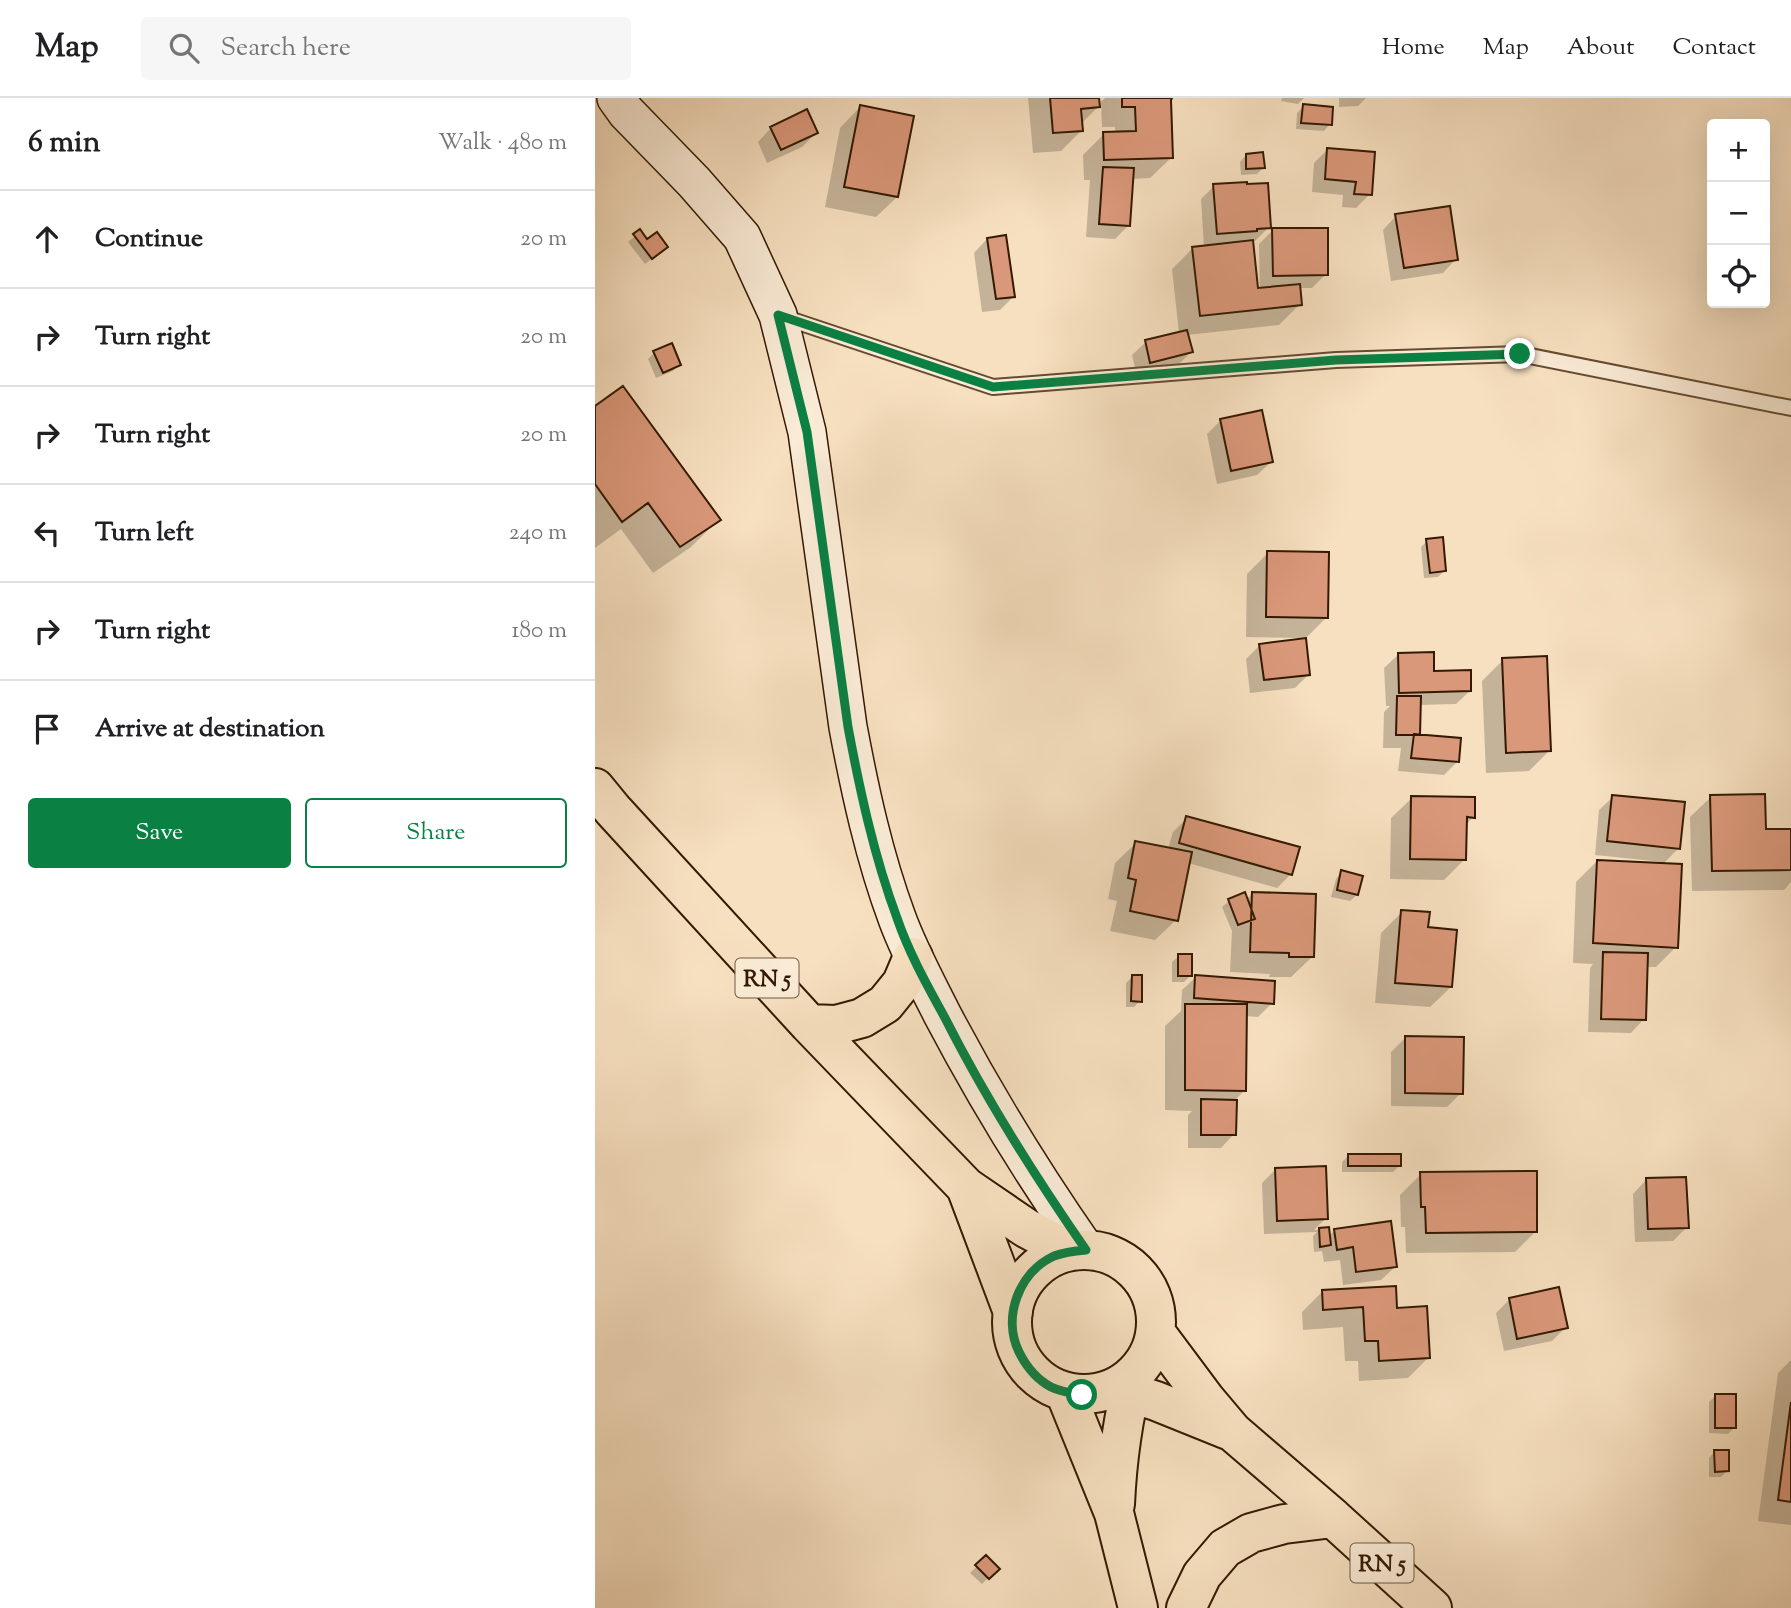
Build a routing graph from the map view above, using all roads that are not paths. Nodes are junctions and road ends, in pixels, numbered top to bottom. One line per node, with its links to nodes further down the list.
1 (615, 98): 2 (main road)
2 (778, 315): 3 (lane); 5 (main road)
3 (1791, 408)
4 (595, 788): 6 (main road, RN 5)
5 (913, 957): 6 (main road); 8 (main road)
6 (809, 1024): 7 (main road, RN 5)
7 (966, 1187): 8 (main road, RN 5); 9 (main road, RN 5)
8 (1077, 1251): 9 (main road, RN 5); 10 (main road, RN 5)
9 (1013, 1312): 12 (main road, RN 5)
10 (1156, 1333): 11 (main road, RN 5); 13 (main road, RN 5)
11 (1127, 1385): 12 (main road, RN 5); 13 (main road, RN 5); 14 (main road)
12 (1065, 1392): 14 (main road)
13 (1233, 1432): 15 (main road, RN 5)
14 (1114, 1513): 16 (main road)
15 (1332, 1518): 17 (main road); 18 (main road, RN 5)
16 (1138, 1608)
17 (1187, 1608)
18 (1432, 1608)

